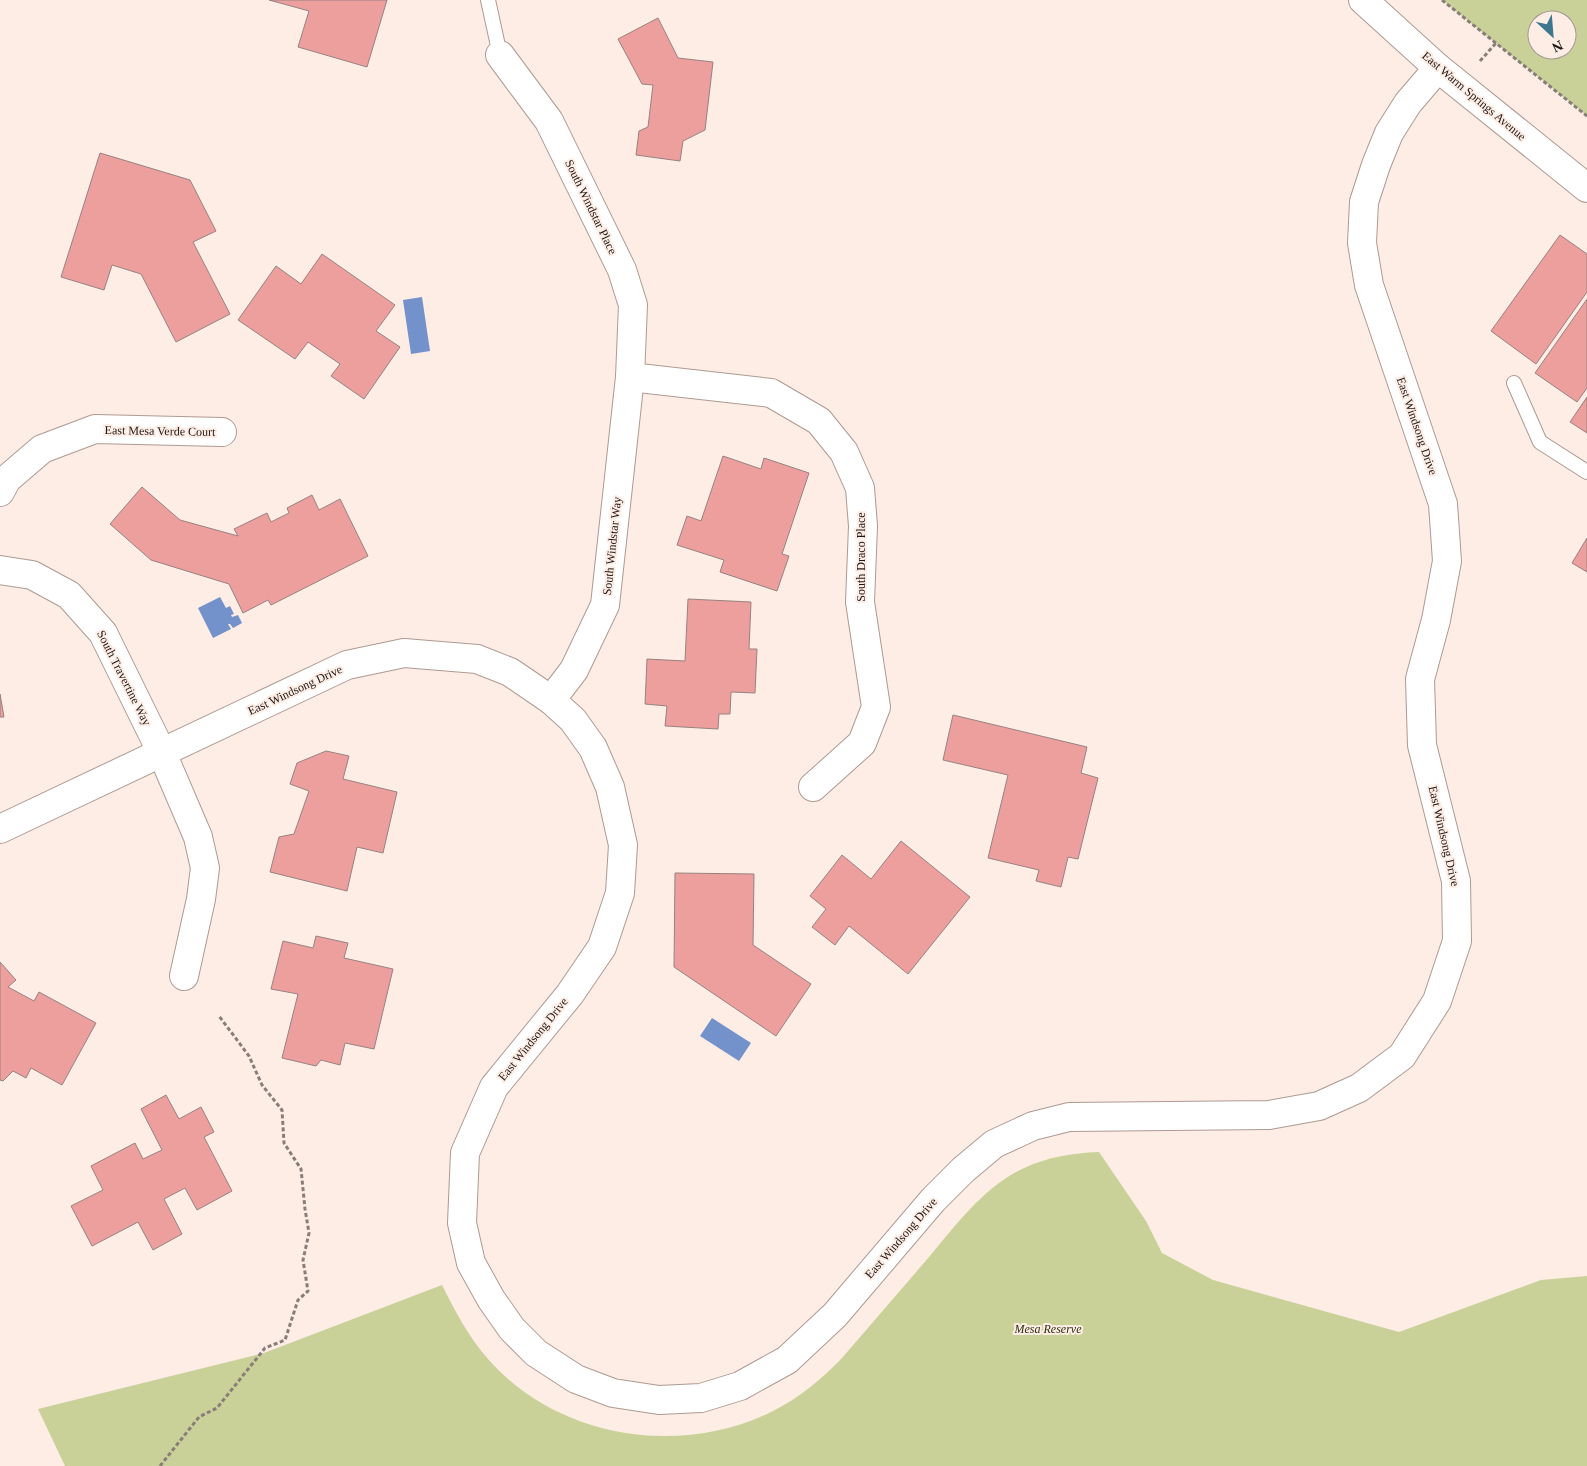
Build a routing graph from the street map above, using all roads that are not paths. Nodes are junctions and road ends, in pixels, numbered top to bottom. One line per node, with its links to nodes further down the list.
1 (488, 0): 3 (lane)
2 (1363, 0): 4 (street, East Warm Springs Avenue)
3 (500, 55): 6 (street, South Windstar Place)
4 (1438, 68): 5 (street, East Warm Springs Avenue); 12 (street, East Windsong Drive)
5 (1587, 188)
6 (630, 376): 12 (street, South Windstar Way); 14 (street, South Draco Place)
7 (1514, 382): 9 (lane)
8 (222, 432): 10 (street, East Mesa Verde Court)
9 (1587, 472)
10 (0, 492)
11 (0, 570): 13 (street, South Travertine Way)
12 (550, 700): 13 (street, East Windsong Drive)
13 (162, 753): 15 (street, East Windsong Drive); 16 (street)
14 (813, 787)
15 (0, 829)
16 (184, 976)

